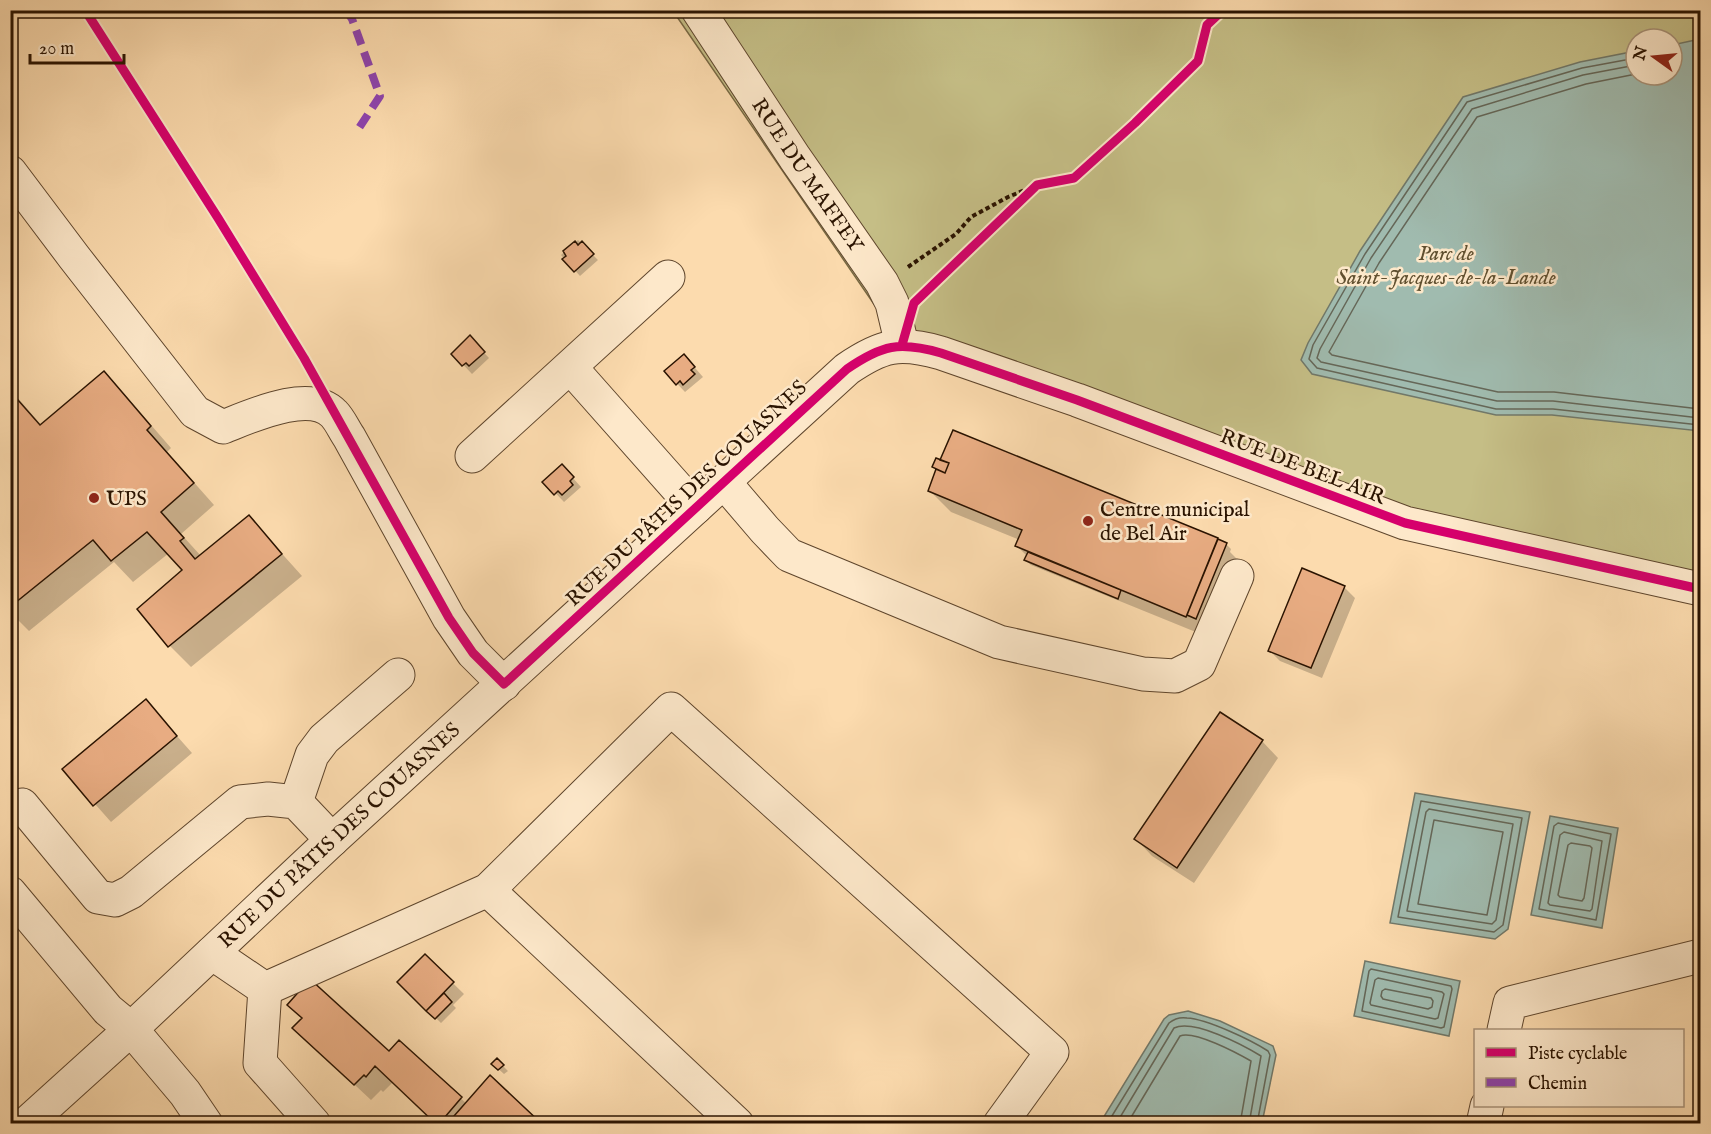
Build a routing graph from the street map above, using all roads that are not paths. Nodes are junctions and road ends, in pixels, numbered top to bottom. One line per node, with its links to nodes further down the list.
1 (698, 10): 4 (street, RUE DU MAFFEY)
2 (10, 172): 12 (street)
3 (668, 277): 5 (street)
4 (902, 345): 7 (street, RUE DU PÂTIS DES COUASNES); 10 (street, RUE DE BEL AIR)
5 (571, 368): 6 (street); 8 (street)
6 (472, 456)
7 (724, 482): 8 (street, RUE DU PÂTIS DES COUASNES); 9 (street)
8 (695, 508): 12 (street, RUE DU PÂTIS DES COUASNES)
9 (1237, 576)
10 (1701, 588)
11 (398, 675): 13 (street)
12 (504, 684): 15 (street, RUE DU PÂTIS DES COUASNES)
13 (296, 801): 14 (street); 15 (street)
14 (22, 805)
15 (332, 840): 18 (street, RUE DU PÂTIS DES COUASNES)
16 (488, 890): 20 (street); 27 (street); 28 (street)
17 (10, 893): 21 (street)
18 (212, 953): 20 (street); 21 (street, RUE DU PÂTIS DES COUASNES)
19 (1701, 956): 22 (street)
20 (265, 989): 26 (street)
21 (131, 1029): 24 (street, RUE DU PÂTIS DES COUASNES); 25 (street)
22 (1504, 1029)
23 (1487, 1107): 29 (street)
24 (26, 1124)
25 (206, 1124)
26 (314, 1124)
27 (737, 1124)
28 (1000, 1124)
29 (1484, 1124)

